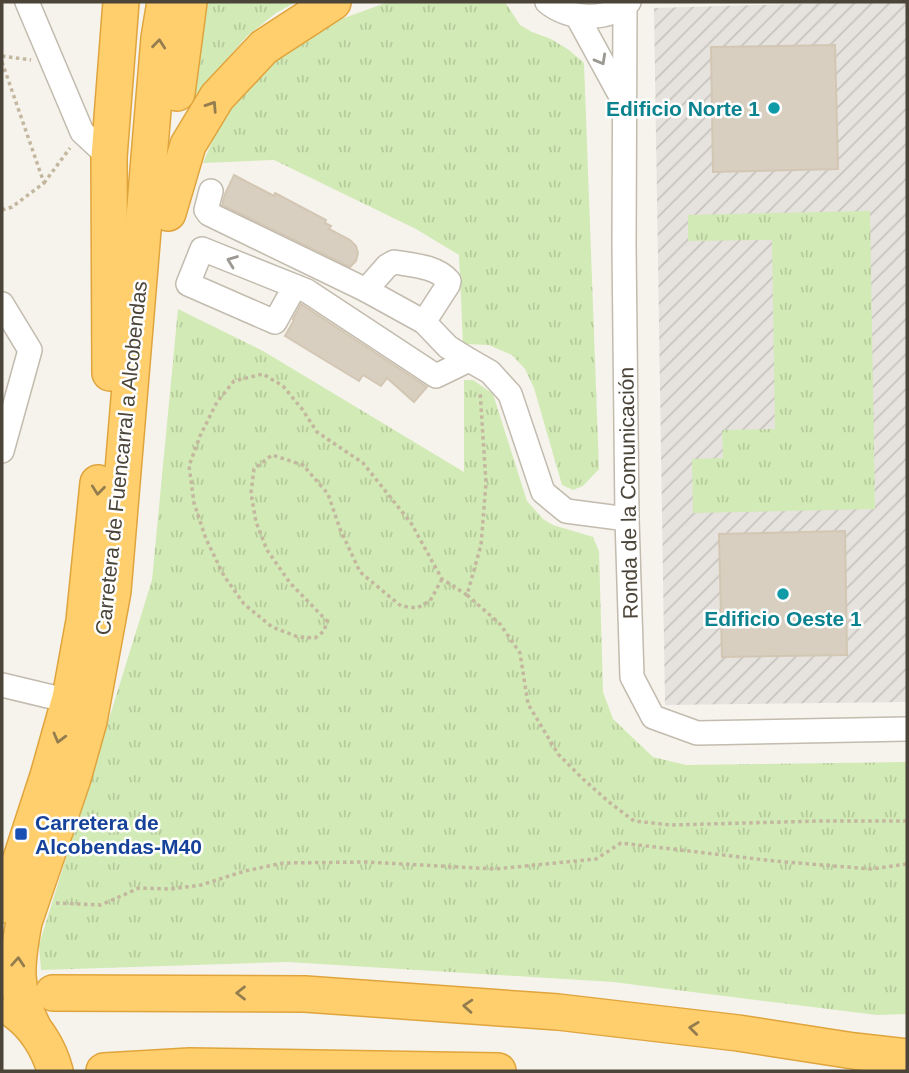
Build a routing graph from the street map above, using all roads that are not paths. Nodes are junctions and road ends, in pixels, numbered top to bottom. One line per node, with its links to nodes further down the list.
1 (27, 2): 11 (street)
2 (121, 2): 11 (highway)
3 (140, 2): 19 (highway, Carretera de Fuencarral a Alcobendas)
4 (165, 2): 23 (highway, Carretera de Fuencarral a Alcobendas, one-way to 4)
5 (190, 2): 13 (highway)
6 (332, 2): 13 (highway, one-way to 6)
7 (547, 2): 9 (street)
8 (627, 4): 9 (street); 10 (street, Ronda de la Comunicación)
9 (578, 16): 10 (street, one-way to 10)
10 (625, 104): 21 (street, Ronda de la Comunicación)
11 (109, 157): 19 (highway)
12 (211, 191): 15 (street)
13 (168, 213): 23 (highway)
14 (295, 286): 18 (street)
15 (366, 290): 17 (street); 17 (street)
16 (2, 304): 20 (street)
17 (424, 322): 18 (street)
18 (474, 362): 21 (street)
19 (110, 373): 23 (highway, Carretera de Fuencarral a Alcobendas, one-way to 23)
20 (2, 451)
21 (627, 519): 24 (street, Ronda de la Comunicación)
22 (2, 685): 23 (street)
23 (79, 711): 25 (highway, Carretera de Fuencarral a Alcobendas, one-way to 25); 28 (highway, Carretera de Fuencarral a Alcobendas, one-way to 23)
24 (907, 729)
25 (2, 905)
26 (53, 993): 29 (highway, one-way to 26)
27 (2, 1002): 28 (highway)
28 (33, 1027): 32 (highway)
29 (738, 1033): 30 (highway); 31 (highway)
30 (907, 1038)
31 (907, 1057)
32 (55, 1071)
33 (104, 1071): 34 (highway)
34 (498, 1071)

